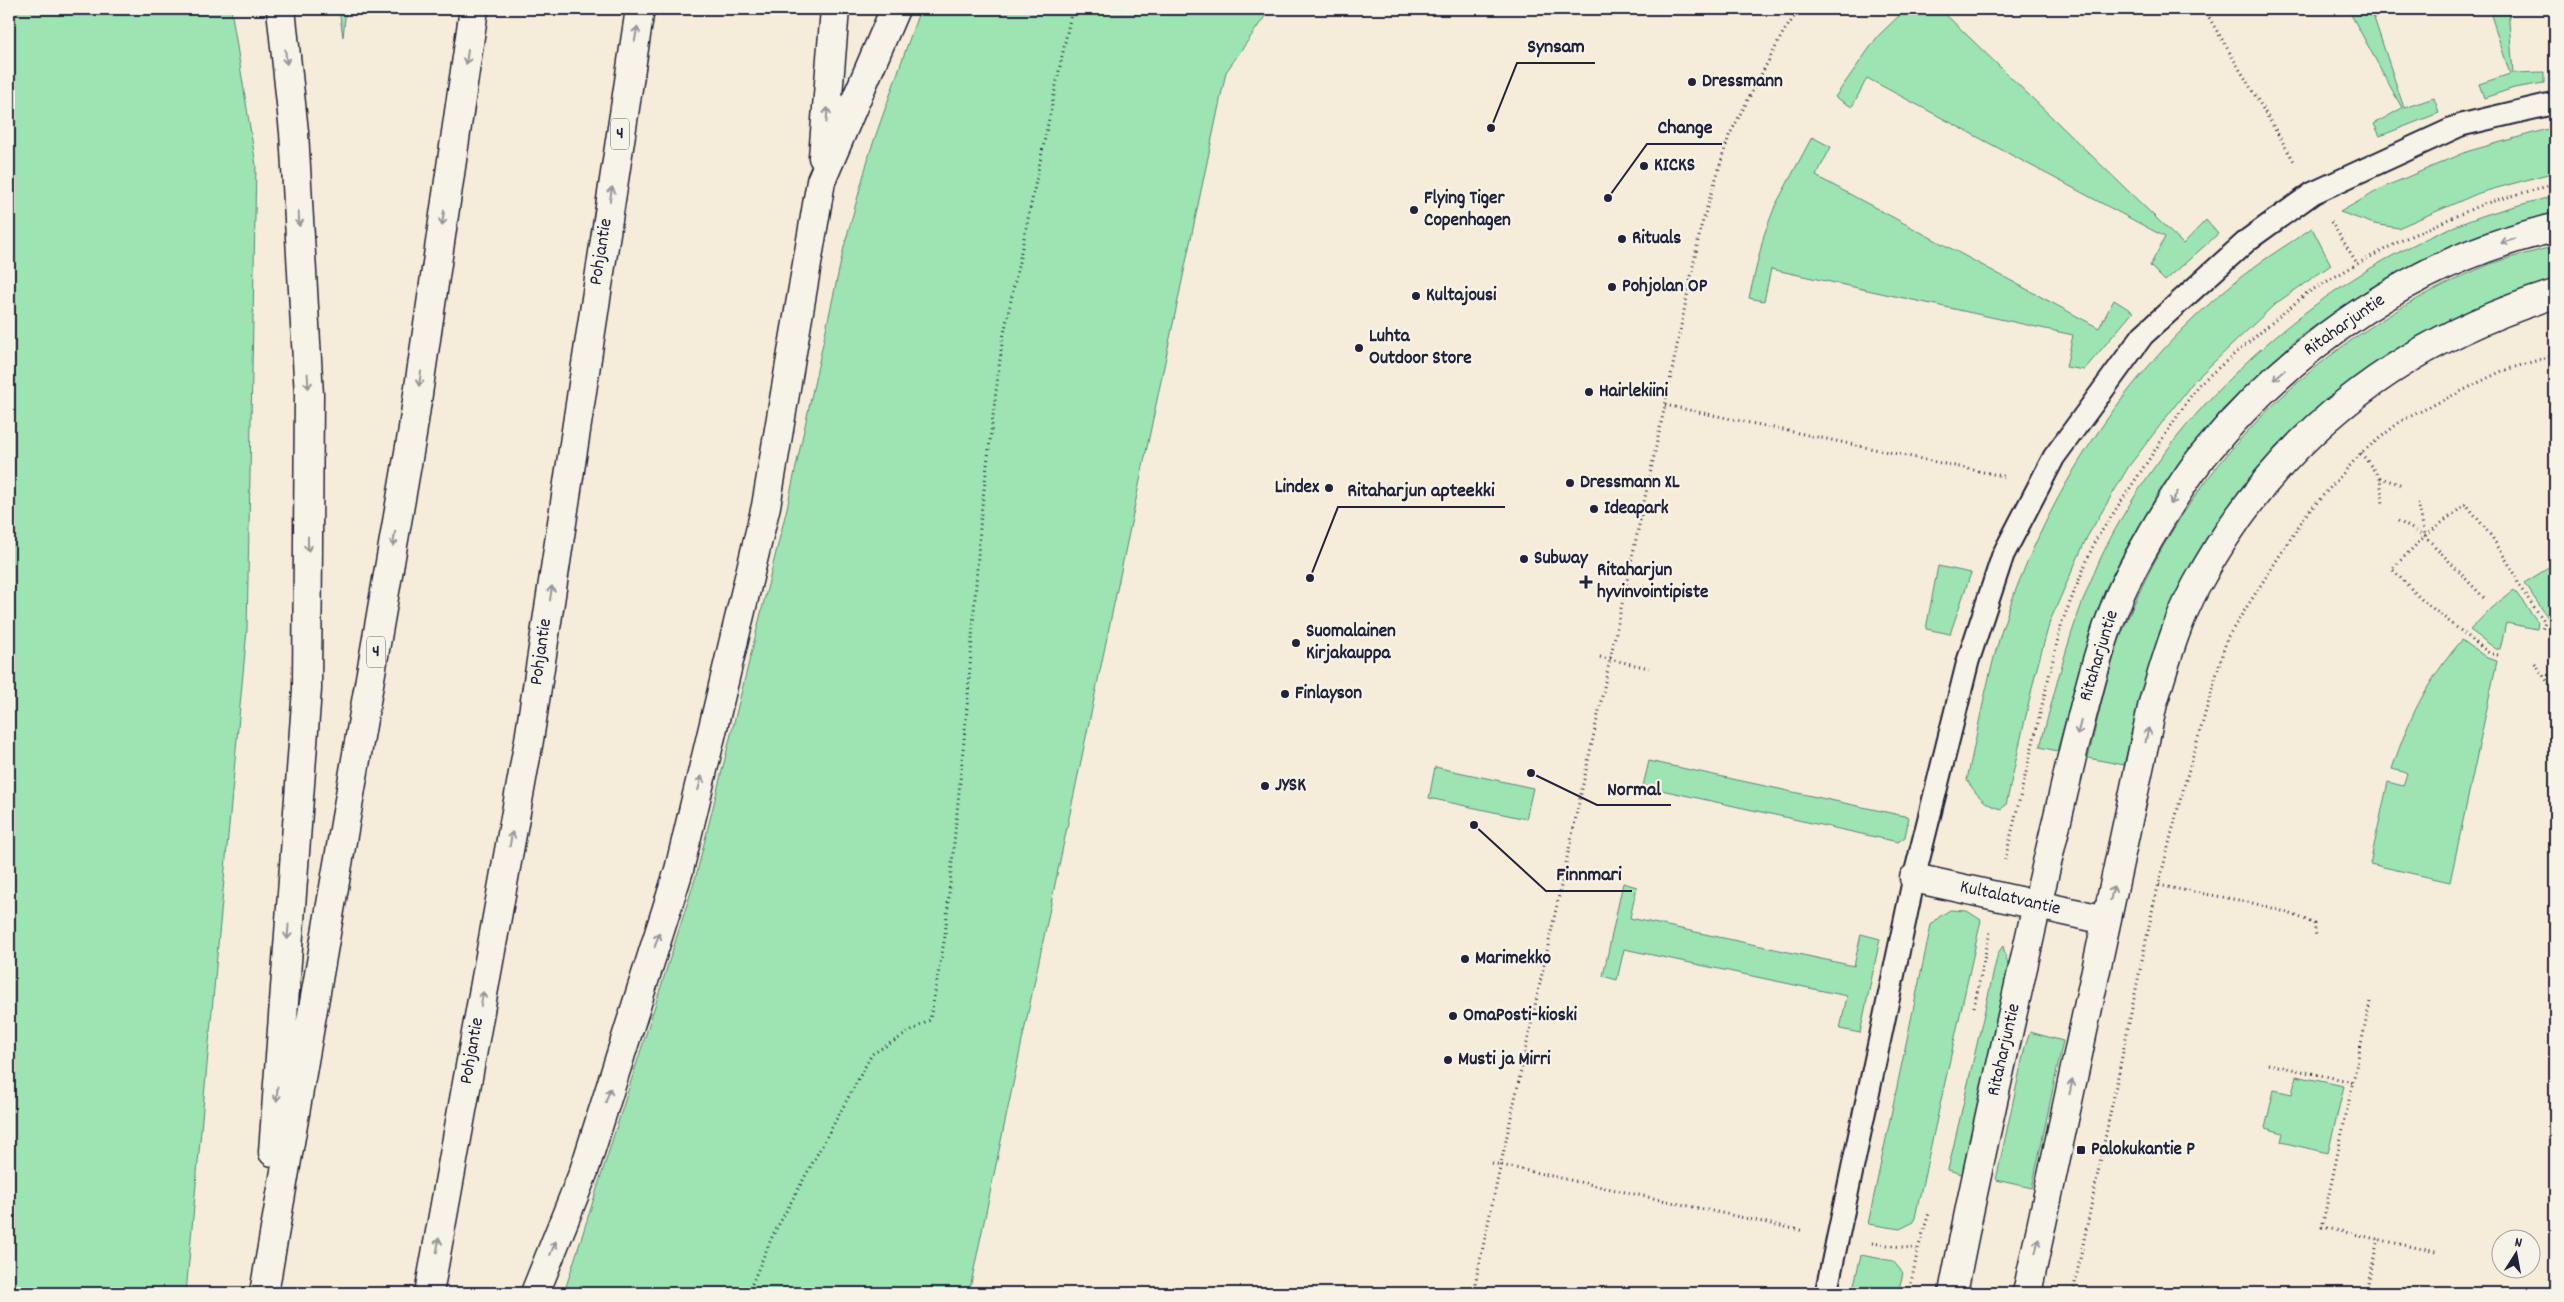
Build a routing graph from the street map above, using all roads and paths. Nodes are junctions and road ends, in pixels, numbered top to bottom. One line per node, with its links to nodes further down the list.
1 (281, 9): 47 (main road, one-way to 47)
2 (474, 9): 47 (main road, 4, one-way to 47)
3 (640, 9): 48 (main road, Pohjantie / 4, one-way to 3)
4 (835, 9): 10 (main road, one-way to 4)
5 (895, 9): 10 (main road)
6 (1072, 9): 50 (path)
7 (1800, 9): 16 (path)
8 (2204, 9): 11 (path)
9 (2555, 103): 11 (lane)
10 (821, 181): 49 (main road, one-way to 10)
11 (2313, 193): 13 (path); 19 (lane)
12 (2555, 228): 35 (main road, Ritaharjuntie, one-way to 35)
13 (2357, 264)
14 (2555, 294): 36 (main road, one-way to 14)
15 (2555, 356): 17 (path)
16 (1665, 406): 19 (path); 29 (path)
17 (2361, 453): 18 (path); 34 (path)
18 (2380, 478): 20 (path); 22 (path)
19 (2038, 483): 33 (lane)
20 (2404, 485)
21 (2418, 503): 24 (path)
22 (2383, 504)
23 (2398, 521): 24 (path)
24 (2425, 536): 25 (path); 26 (path); 27 (path)
25 (2486, 600)
26 (2542, 630)
27 (2498, 655)
28 (1600, 657): 29 (path)
29 (1610, 660): 31 (path); 42 (path)
30 (2535, 663): 32 (path)
31 (1649, 668)
32 (2555, 693)
33 (1914, 878): 35 (main road, Kultalatvantie); 43 (lane)
34 (2159, 885): 37 (path); 55 (path)
35 (2037, 906): 36 (main road, Kultalatvantie); 53 (main road, Ritaharjuntie)
36 (2106, 920): 54 (main road, one-way to 36)
37 (2316, 936)
38 (2370, 1002): 40 (path)
39 (2268, 1064): 40 (path)
40 (2353, 1082): 44 (path)
41 (1492, 1163): 42 (path)
42 (1502, 1164): 43 (path); 51 (path)
43 (1838, 1238): 45 (path); 52 (lane)
44 (2378, 1239): 46 (path); 56 (path)
45 (1918, 1249)
46 (2436, 1252)
47 (263, 1293)
48 (429, 1293)
49 (535, 1293)
50 (748, 1293)
51 (1473, 1293)
52 (1826, 1293)
53 (1953, 1293)
54 (2027, 1293)
55 (2073, 1293)
56 (2366, 1293)

